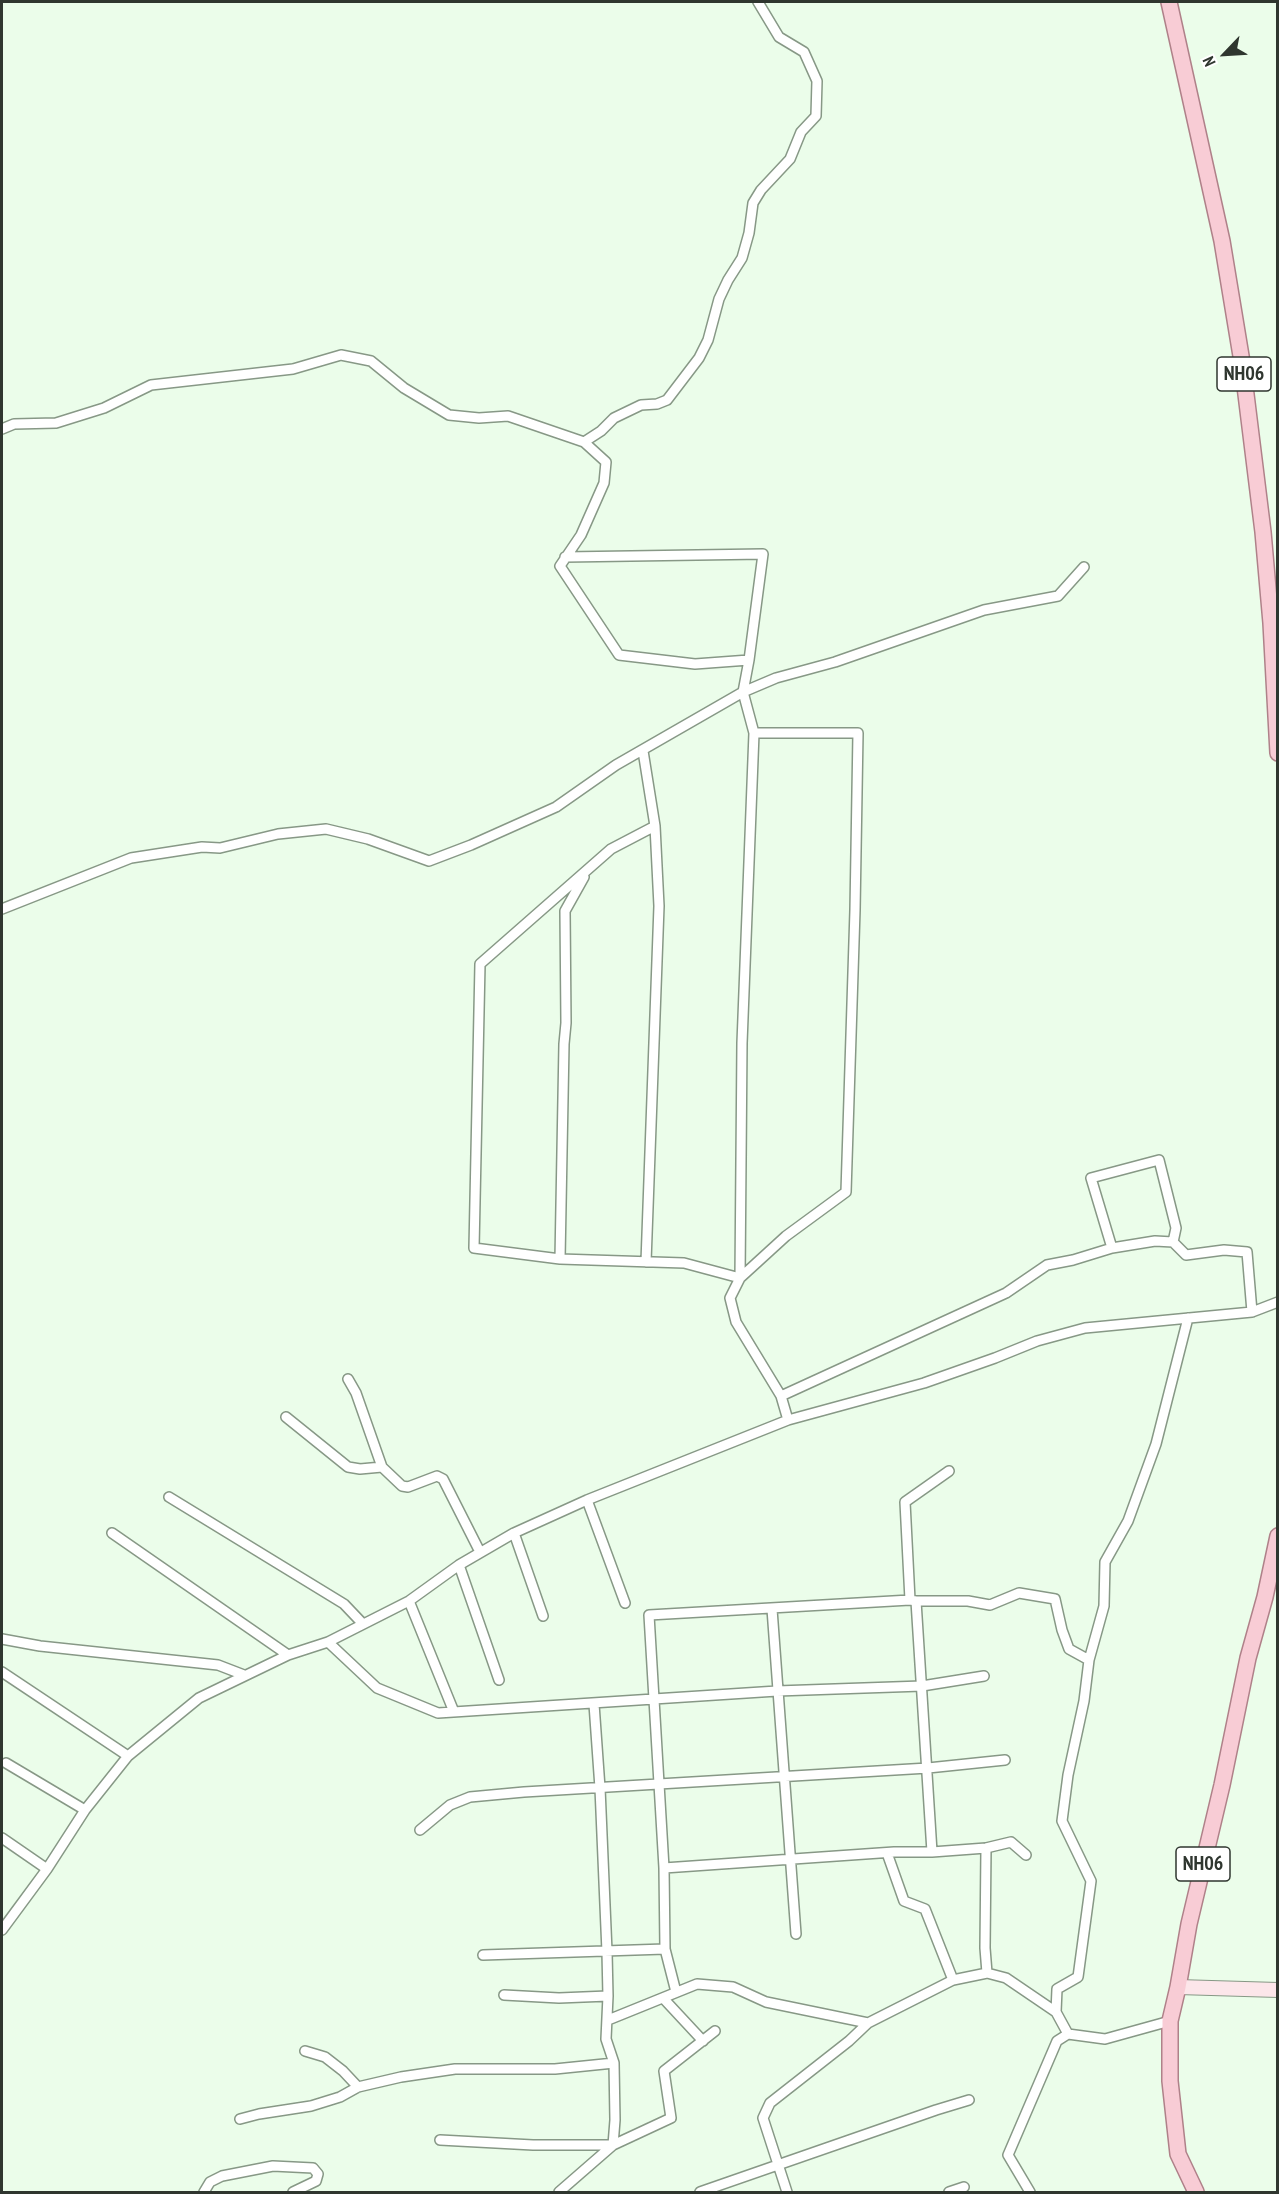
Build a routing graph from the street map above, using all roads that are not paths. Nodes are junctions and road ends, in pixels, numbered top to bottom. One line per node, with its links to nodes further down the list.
1 (758, 2): 4 (street)
2 (1170, 2): 11 (main road, NH06)
3 (2, 429): 4 (street)
4 (584, 442): 5 (street)
5 (565, 557): 7 (street); 7 (street)
6 (1084, 567): 8 (street)
7 (749, 660): 8 (street)
8 (743, 692): 9 (street); 10 (street)
9 (754, 733): 19 (street); 19 (street)
10 (643, 751): 12 (street); 14 (street)
11 (1278, 753)
12 (655, 826): 13 (street); 18 (street)
13 (587, 871): 17 (street); 17 (street)
14 (2, 909)
15 (1173, 1242): 16 (street); 16 (street); 21 (street)
16 (1112, 1248): 24 (street)
17 (560, 1259): 18 (street)
18 (646, 1262): 19 (street)
19 (740, 1278): 24 (street)
20 (1278, 1302): 21 (street)
21 (1252, 1312): 22 (street)
22 (1188, 1318): 26 (street); 45 (street)
23 (348, 1378): 27 (street)
24 (781, 1396): 26 (street)
25 (286, 1417): 27 (street)
26 (788, 1420): 30 (street)
27 (382, 1467): 34 (street)
28 (949, 1471): 36 (street)
29 (169, 1497): 41 (street)
30 (587, 1500): 32 (street); 38 (street)
31 (112, 1533): 44 (street)
32 (514, 1533): 34 (street); 40 (street)
33 (1278, 1536): 79 (main road, NH06)
34 (480, 1552): 35 (street)
35 (459, 1565): 37 (street); 49 (street)
36 (913, 1600): 39 (street); 45 (street); 50 (street)
37 (409, 1601): 41 (street); 54 (street)
38 (625, 1603)
39 (772, 1609): 51 (street); 52 (street)
40 (543, 1616)
41 (363, 1624): 43 (street)
42 (2, 1639): 47 (street)
43 (328, 1642): 44 (street); 54 (street)
44 (288, 1655): 47 (street)
45 (1089, 1660): 85 (street)
46 (2, 1672): 55 (street)
47 (244, 1675): 55 (street)
48 (984, 1676): 50 (street)
49 (499, 1680)
50 (922, 1686): 51 (street); 58 (street)
51 (777, 1692): 52 (street); 59 (street)
52 (654, 1699): 53 (street); 60 (street)
53 (594, 1704): 54 (street); 61 (street)
54 (454, 1712)
55 (128, 1756): 62 (street)
56 (1005, 1760): 58 (street)
57 (6, 1763): 62 (street)
58 (928, 1768): 59 (street); 67 (street)
59 (785, 1776): 60 (street); 69 (street)
60 (659, 1784): 61 (street); 70 (street)
61 (600, 1788): 63 (street); 75 (street)
62 (85, 1810): 71 (street)
63 (420, 1830)
64 (2, 1838): 71 (street)
65 (986, 1848): 67 (street); 68 (street); 77 (street)
66 (887, 1852): 67 (street); 69 (street); 78 (street)
67 (932, 1852)
68 (1026, 1856)
69 (790, 1858): 70 (street); 73 (street)
70 (664, 1868): 74 (street)
71 (47, 1869): 72 (street)
72 (2, 1926)
73 (796, 1934)
74 (665, 1949): 75 (street); 81 (street)
75 (607, 1952): 76 (street); 83 (street)
76 (483, 1956)
77 (987, 1973): 78 (street); 85 (street)
78 (953, 1980): 88 (street)
79 (1178, 1987): 80 (main road); 87 (main road, NH06)
80 (1278, 1990)
81 (676, 1992): 84 (street); 88 (street)
82 (504, 1995): 83 (street)
83 (608, 1996): 86 (street)
84 (663, 1998): 86 (street); 91 (street)
85 (1056, 2012): 90 (street)
86 (608, 2020): 93 (street)
87 (1170, 2021): 90 (street); 108 (main road, NH06)
88 (868, 2023): 99 (street)
89 (715, 2031): 91 (street)
90 (1068, 2034): 107 (street)
91 (703, 2041): 98 (street)
92 (305, 2051): 94 (street)
93 (614, 2063): 94 (street); 98 (street)
94 (358, 2087): 96 (street)
95 (969, 2100): 99 (street)
96 (240, 2120)
97 (440, 2140): 98 (street)
98 (613, 2145): 103 (street)
99 (780, 2166): 104 (street); 105 (street)
100 (964, 2187): 106 (street)
101 (204, 2193): 102 (street)
102 (293, 2193)
103 (560, 2193)
104 (700, 2193)
105 (787, 2193)
106 (950, 2193)
107 (1030, 2193)
108 (1196, 2193)

